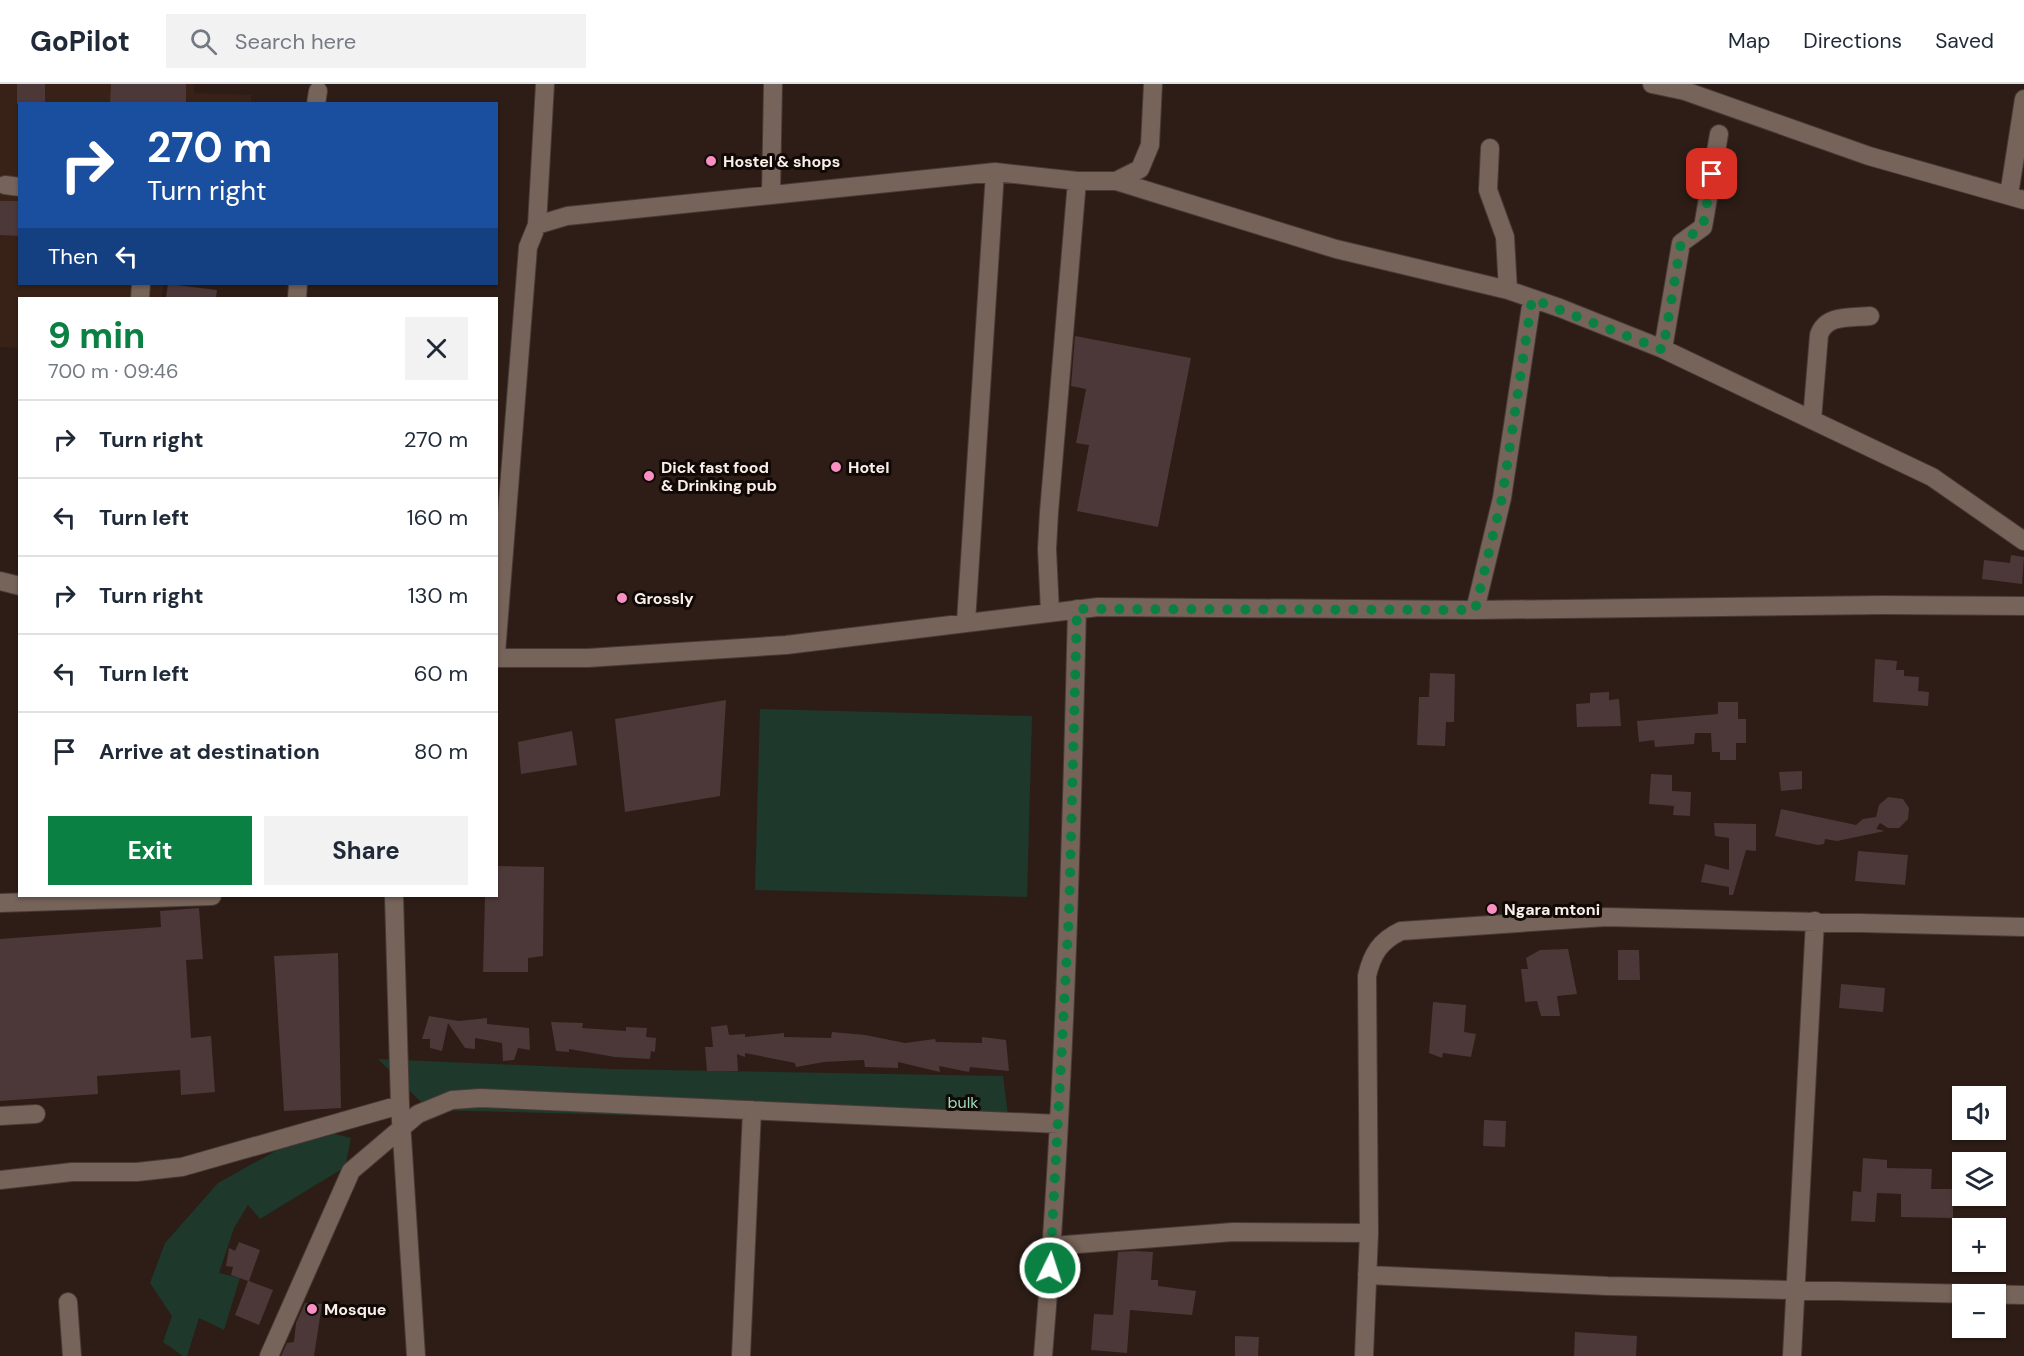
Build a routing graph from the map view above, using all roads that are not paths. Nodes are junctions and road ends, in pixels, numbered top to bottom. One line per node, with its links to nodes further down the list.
1 (545, 84): 14 (street)
2 (773, 84): 12 (street)
3 (1153, 84): 11 (street)
4 (1653, 84): 5 (street)
5 (1686, 88): 13 (street)
6 (2024, 99): 13 (street)
7 (1719, 134): 18 (street)
8 (1490, 148): 15 (street)
9 (995, 172): 10 (street); 12 (street); 27 (street)
10 (1077, 181): 11 (street); 26 (street)
11 (1116, 181): 15 (street)
12 (771, 194): 14 (street)
13 (2016, 198)
14 (537, 225): 28 (street)
15 (1508, 291): 16 (street)
16 (1532, 299): 18 (street); 25 (street)
17 (1870, 316): 19 (street)
18 (1663, 350): 19 (street)
19 (1812, 420): 20 (street)
20 (2024, 541)
21 (0, 582): 22 (street)
22 (18, 586)
23 (2024, 606): 25 (street)
24 (1077, 609): 25 (street); 26 (street); 39 (street)
25 (1475, 610)
26 (1050, 612): 27 (street)
27 (966, 622): 29 (street)
28 (498, 627)
29 (498, 658)
30 (182, 897): 32 (street)
31 (394, 897): 35 (street)
32 (0, 903)
33 (1815, 921): 34 (street); 42 (street); 45 (street)
34 (2024, 927)
35 (400, 1105): 40 (street); 41 (street)
36 (752, 1110): 39 (street); 40 (street); 51 (street)
37 (36, 1114): 38 (street)
38 (0, 1116)
39 (1059, 1124): 43 (street)
40 (402, 1129): 49 (street); 50 (street)
41 (0, 1180)
42 (1369, 1233): 43 (street); 44 (street)
43 (1052, 1246): 52 (street)
44 (1367, 1275): 45 (street); 53 (street)
45 (1796, 1291): 46 (street); 54 (street)
46 (2024, 1295)
47 (68, 1302): 48 (street)
48 (72, 1356)
49 (269, 1356)
50 (416, 1356)
51 (741, 1356)
52 (1043, 1356)
53 (1364, 1356)
54 (1792, 1356)

